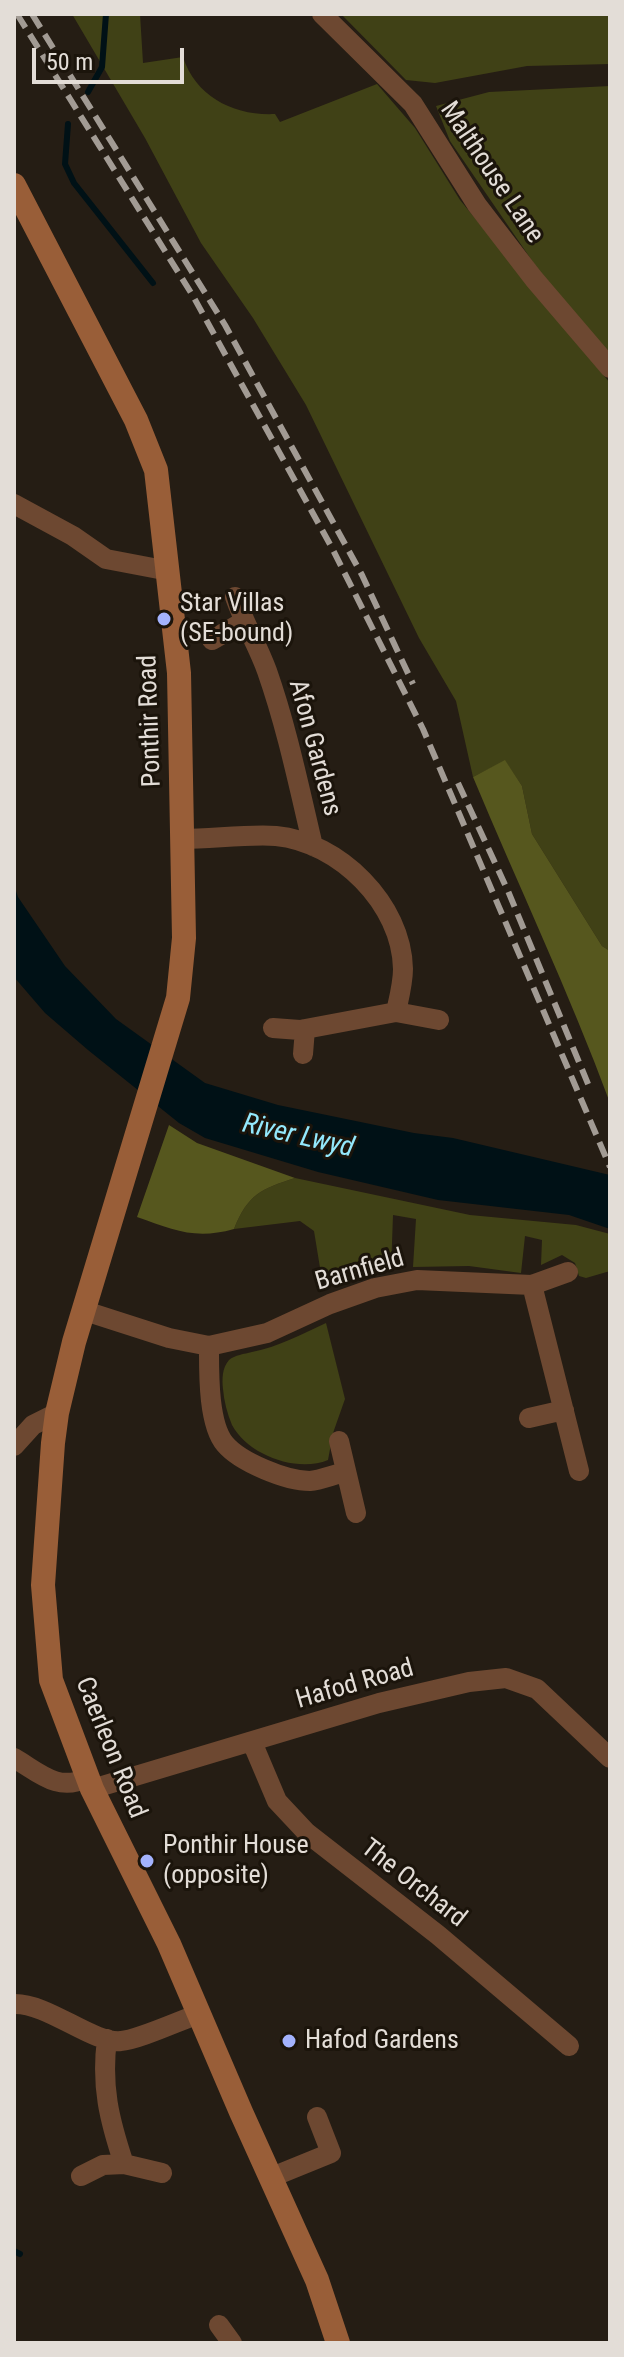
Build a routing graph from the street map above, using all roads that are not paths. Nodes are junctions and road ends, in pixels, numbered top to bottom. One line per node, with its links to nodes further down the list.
1 (322, 14): 3 (street, Malthouse Lane)
2 (14, 185): 5 (main road, Ponthir Road)
3 (610, 368)
4 (14, 504): 5 (street)
5 (169, 571): 9 (main road, Ponthir Road)
6 (235, 597): 7 (street, Afon Gardens)
7 (243, 622): 8 (street); 10 (street, Afon Gardens)
8 (212, 640)
9 (183, 839): 10 (street, Afon Gardens); 15 (main road, Ponthir Road)
10 (313, 846): 11 (street, Afon Gardens)
11 (396, 1012): 12 (street); 14 (street)
12 (439, 1020)
13 (273, 1028): 14 (street)
14 (305, 1029): 16 (street)
15 (162, 1046): 19 (main road, Caerleon Road)
16 (303, 1054)
17 (568, 1272): 18 (street, Barnfield)
18 (532, 1285): 20 (street, Barnfield); 21 (street)
19 (85, 1311): 20 (street, Barnfield); 22 (main road, Caerleon Road)
20 (209, 1346): 27 (street)
21 (564, 1410): 23 (street); 26 (street)
22 (57, 1413): 25 (street); 32 (main road, Caerleon Road)
23 (529, 1418)
24 (339, 1441): 27 (street)
25 (14, 1446)
26 (579, 1471)
27 (346, 1472): 28 (street)
28 (356, 1513)
29 (252, 1742): 31 (street, Hafod Road); 32 (street, Hafod Road); 36 (street, The Orchard)
30 (14, 1758): 32 (street, Hafod Road)
31 (610, 1758)
32 (89, 1784): 34 (main road, Caerleon Road)
33 (14, 2004): 35 (street)
34 (199, 2014): 35 (street); 41 (main road, Caerleon Road)
35 (107, 2039): 38 (street)
36 (569, 2046)
37 (317, 2117): 41 (street)
38 (124, 2164): 39 (street); 40 (street)
39 (162, 2173)
40 (81, 2176)
41 (272, 2177): 44 (main road, Caerleon Road)
42 (219, 2325): 43 (street)
43 (232, 2343)
44 (338, 2343)

